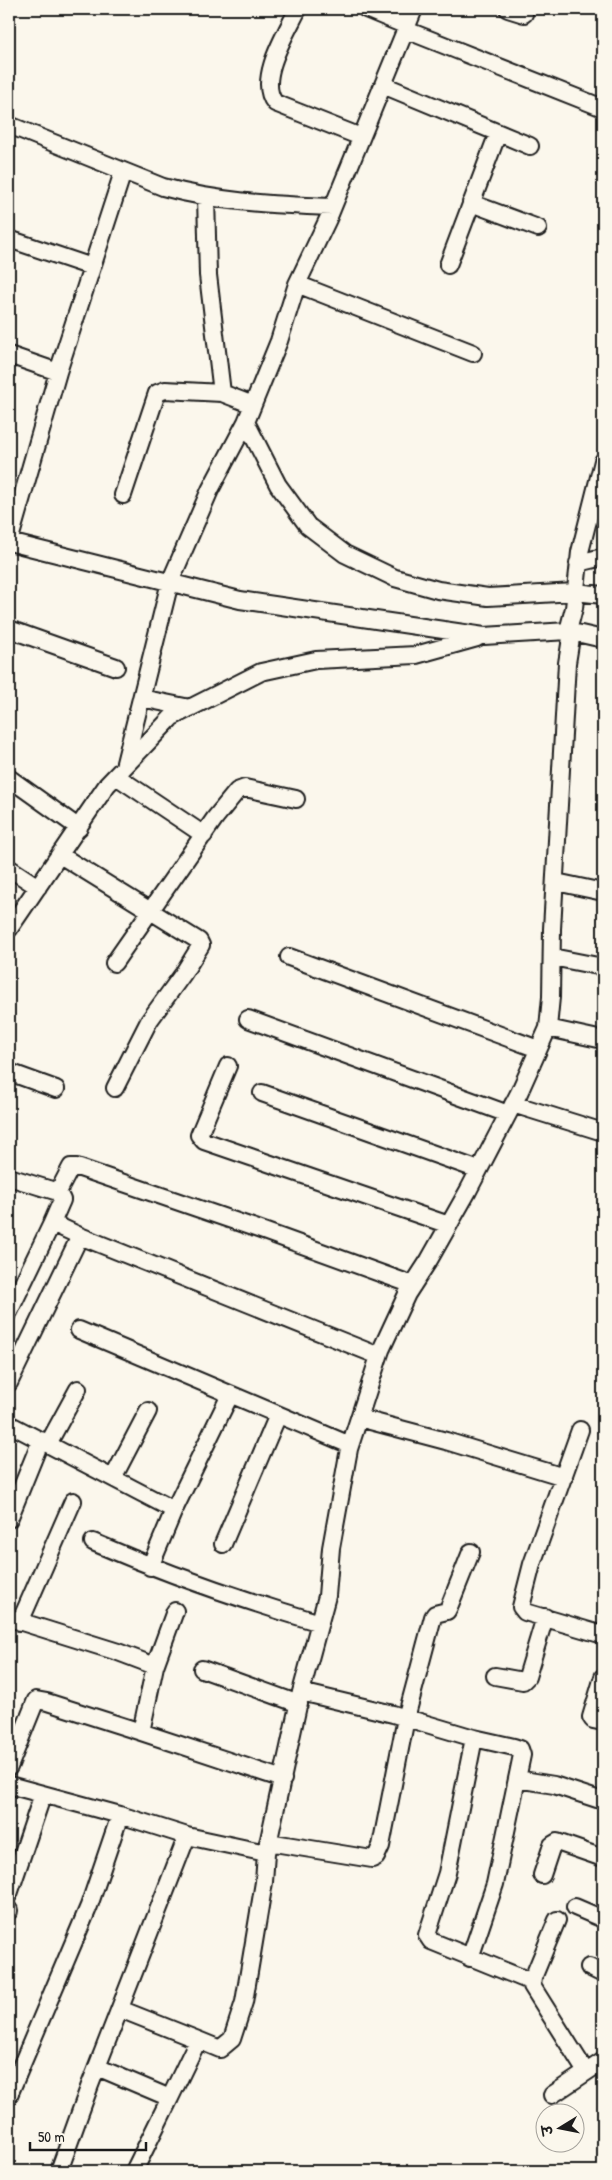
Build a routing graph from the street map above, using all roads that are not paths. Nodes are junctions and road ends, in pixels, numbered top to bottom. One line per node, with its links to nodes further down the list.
1 (298, 9): 11 (street)
2 (366, 9): 6 (street)
3 (414, 9): 6 (street)
4 (508, 9): 5 (street)
5 (524, 14)
6 (407, 28): 7 (street); 8 (street)
7 (383, 85): 10 (street); 11 (street)
8 (603, 108)
9 (9, 126): 13 (street)
10 (498, 133): 12 (street); 15 (street)
11 (361, 137): 16 (street)
12 (530, 146)
13 (123, 172): 14 (street); 20 (street)
14 (206, 197): 16 (street); 25 (street)
15 (470, 203): 17 (street); 19 (street)
16 (332, 206): 21 (street)
17 (538, 228)
18 (9, 239): 20 (street)
19 (448, 265)
20 (92, 267): 24 (street)
21 (297, 284): 22 (street); 26 (street)
22 (473, 353)
23 (9, 355): 24 (street)
24 (58, 372): 30 (street)
25 (222, 393): 26 (street); 29 (street)
26 (253, 405): 27 (street)
27 (246, 422): 33 (street); 34 (street)
28 (603, 461): 32 (street)
29 (123, 495)
30 (9, 542): 33 (street)
31 (603, 557): 32 (street)
32 (578, 563): 34 (street)
33 (170, 582): 38 (street); 41 (street)
34 (575, 592): 35 (street); 37 (street)
35 (603, 595)
36 (9, 629): 40 (street)
37 (570, 632): 38 (street); 39 (street); 50 (street)
38 (484, 636): 42 (street)
39 (603, 639)
40 (116, 667)
41 (140, 698): 42 (street); 43 (street)
42 (190, 708): 43 (street)
43 (120, 772): 46 (street); 47 (street)
44 (9, 778): 46 (street)
45 (296, 799): 47 (street)
46 (78, 828): 48 (street)
47 (204, 835): 53 (street)
48 (60, 855): 51 (street); 53 (street)
49 (9, 868): 51 (street)
50 (556, 882): 52 (street); 56 (street)
51 (38, 887): 54 (street)
52 (603, 892)
53 (150, 911): 57 (street); 65 (street)
54 (9, 929)
55 (289, 957): 62 (street)
56 (552, 957): 58 (street); 60 (street)
57 (114, 963)
58 (603, 967)
59 (248, 1019): 68 (street)
60 (548, 1028): 61 (street); 62 (street)
61 (603, 1040)
62 (538, 1049): 68 (street)
63 (228, 1066): 74 (street)
64 (9, 1072): 66 (street)
65 (115, 1088)
66 (56, 1089)
67 (262, 1093): 70 (street)
68 (511, 1109): 69 (street); 70 (street)
69 (603, 1132)
70 (479, 1170): 74 (street)
71 (9, 1178): 72 (street)
72 (58, 1192): 73 (street); 76 (street)
73 (52, 1222): 75 (street); 77 (street)
74 (449, 1225): 76 (street)
75 (80, 1236): 79 (street); 80 (street)
76 (413, 1285): 79 (street)
77 (9, 1312)
78 (79, 1330): 82 (street)
79 (379, 1356): 85 (street)
80 (9, 1383)
81 (78, 1389): 88 (street)
82 (230, 1395): 84 (street); 93 (street)
83 (148, 1411): 91 (street)
84 (278, 1415): 89 (street); 96 (street)
85 (359, 1418): 89 (street); 90 (street)
86 (9, 1424): 88 (street)
87 (580, 1430): 90 (street)
88 (45, 1442): 91 (street); 94 (street)
89 (350, 1445): 102 (street)
90 (564, 1477): 100 (street)
91 (113, 1478): 93 (street)
92 (73, 1501): 101 (street)
93 (174, 1510): 98 (street)
94 (9, 1519)
95 (93, 1542): 98 (street)
96 (223, 1544)
97 (471, 1552): 109 (street)
98 (150, 1567): 102 (street)
99 (175, 1611): 104 (street)
100 (544, 1617): 103 (street); 106 (street)
101 (14, 1620): 104 (street)
102 (320, 1623): 108 (street)
103 (603, 1635)
104 (155, 1666): 111 (street)
105 (202, 1669): 108 (street)
106 (495, 1676)
107 (603, 1677): 110 (street)
108 (300, 1698): 109 (street); 114 (street)
109 (406, 1718): 112 (street); 121 (street)
110 (603, 1722)
111 (141, 1732): 113 (street); 114 (street)
112 (474, 1738): 115 (street); 130 (street)
113 (9, 1767)
114 (283, 1779): 121 (street)
115 (518, 1779): 118 (street); 130 (street)
116 (9, 1785): 117 (street)
117 (43, 1794): 119 (street); 124 (street)
118 (603, 1801)
119 (120, 1815): 120 (street); 137 (street)
120 (187, 1836): 121 (street); 132 (street)
121 (267, 1848): 133 (street)
122 (603, 1858): 123 (street)
123 (542, 1875)
124 (9, 1894)
125 (9, 1900): 127 (street)
126 (575, 1907): 128 (street)
127 (9, 1910)
128 (603, 1919)
129 (557, 1920): 131 (street)
130 (470, 1958): 131 (street)
131 (532, 1982): 136 (street)
132 (120, 2009): 133 (street); 135 (street)
133 (198, 2040): 139 (street)
134 (603, 2061): 136 (street)
135 (98, 2067): 139 (street); 140 (street)
136 (586, 2072): 138 (street)
137 (9, 2095)
138 (552, 2095)
139 (170, 2098): 141 (street)
140 (59, 2171)
141 (134, 2171)

